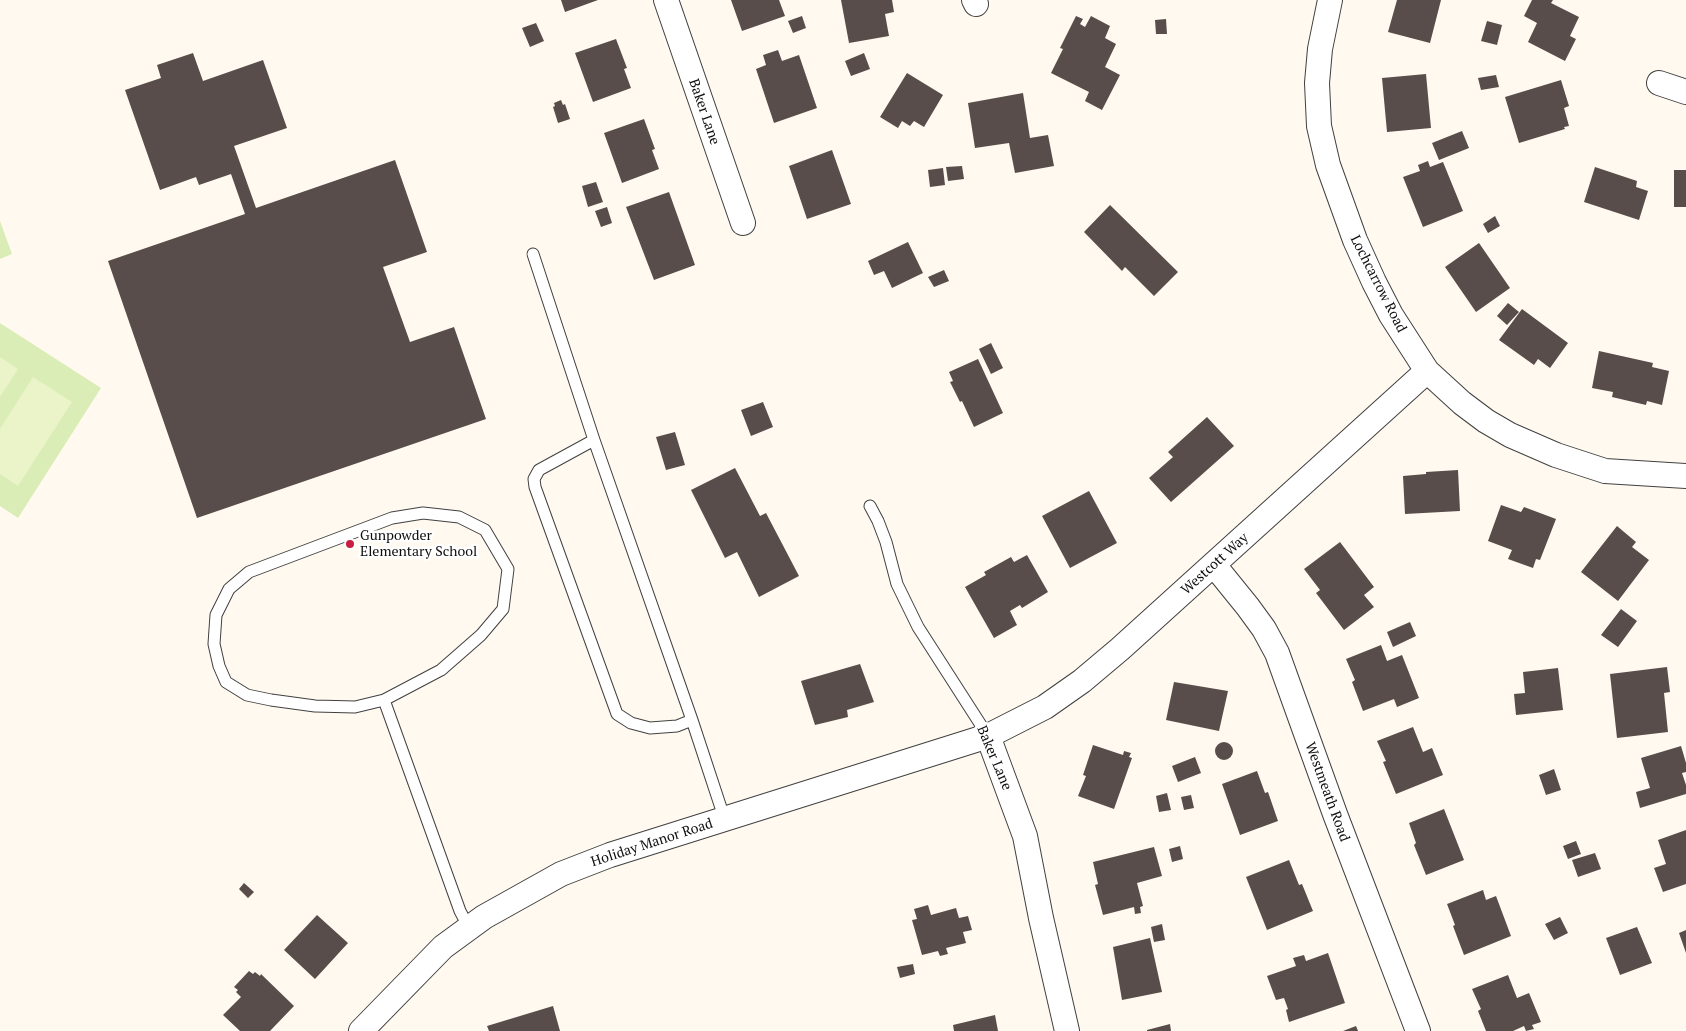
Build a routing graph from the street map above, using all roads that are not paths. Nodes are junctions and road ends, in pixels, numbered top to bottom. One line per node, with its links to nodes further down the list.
1 (666, 0): 5 (street, Baker Lane)
2 (1330, 0): 7 (street, Lochcarrow Road)
3 (1659, 83): 4 (street)
4 (1686, 92)
5 (743, 223)
6 (533, 254): 8 (lane)
7 (1427, 371): 9 (street, Lochcarrow Road); 11 (street, Westcott Way)
8 (594, 440): 13 (lane); 13 (lane)
9 (1686, 476)
10 (870, 506): 14 (lane, Baker Lane)
11 (1214, 565): 14 (street, Westcott Way); 19 (street, Westmeath Road)
12 (384, 700): 12 (lane); 16 (lane)
13 (692, 720): 15 (lane)
14 (988, 736): 15 (street, Holiday Manor Road); 18 (street, Baker Lane)
15 (725, 820): 16 (street, Holiday Manor Road)
16 (469, 928): 17 (street, Holiday Manor Road)
17 (361, 1031)
18 (1067, 1031)
19 (1418, 1031)

